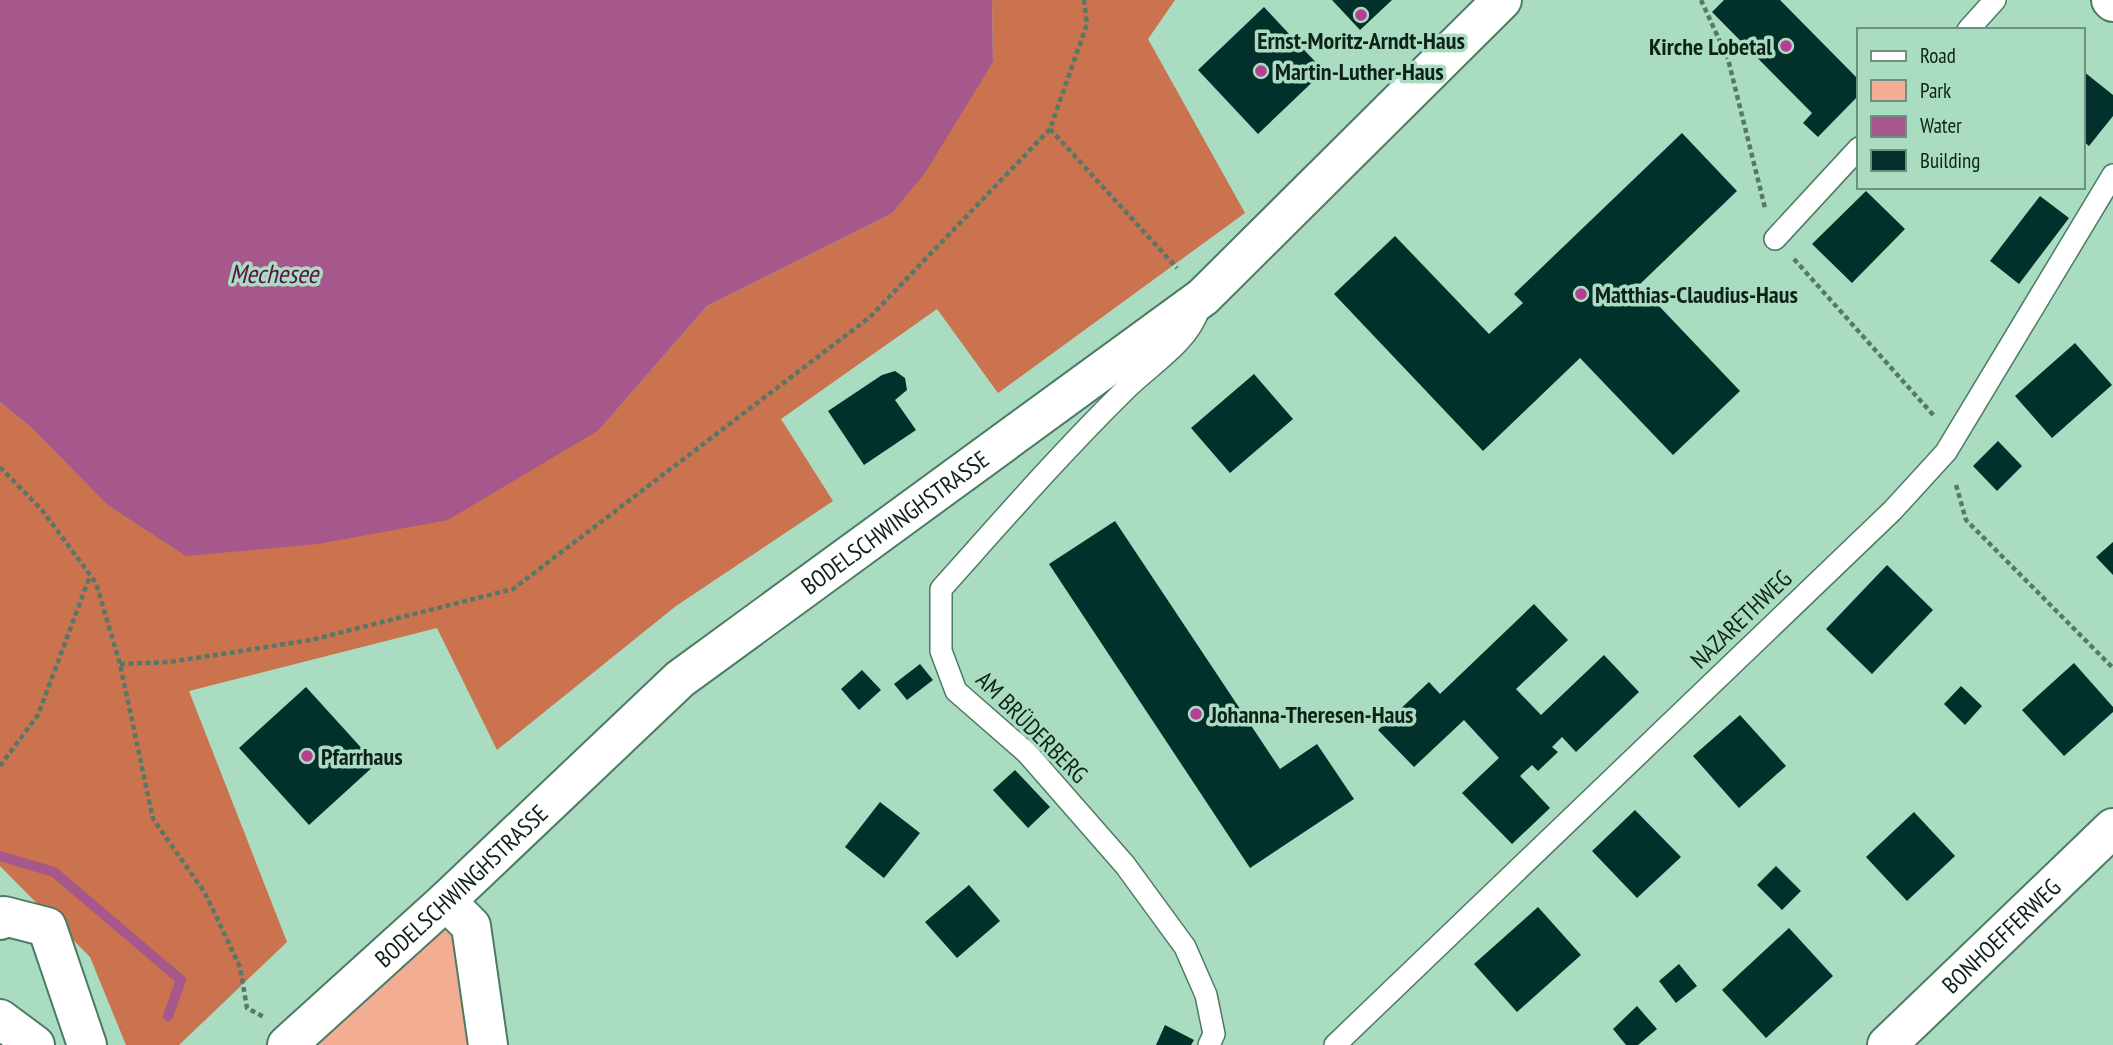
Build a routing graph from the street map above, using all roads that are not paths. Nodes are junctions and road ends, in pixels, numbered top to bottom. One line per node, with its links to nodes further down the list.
1 (1502, 0): 7 (street, BODELSCHWINGHSTRASSE)
2 (1995, 0): 3 (lane)
3 (1970, 28)
4 (1857, 150): 6 (lane)
5 (2113, 175): 17 (lane, NAZARETHWEG)
6 (1775, 239)
7 (1203, 297): 9 (street, BODELSCHWINGHSTRASSE); 16 (lane, AM BRÜDERBERG)
8 (2113, 828): 18 (street, BONHOEFFERWEG)
9 (446, 901): 12 (street, BODELSCHWINGHSTRASSE); 15 (street)
10 (0, 920): 14 (street)
11 (0, 1018): 13 (street)
12 (299, 1033)
13 (35, 1045)
14 (87, 1045)
15 (488, 1045)
16 (1209, 1045)
17 (1335, 1045)
18 (1887, 1045)

